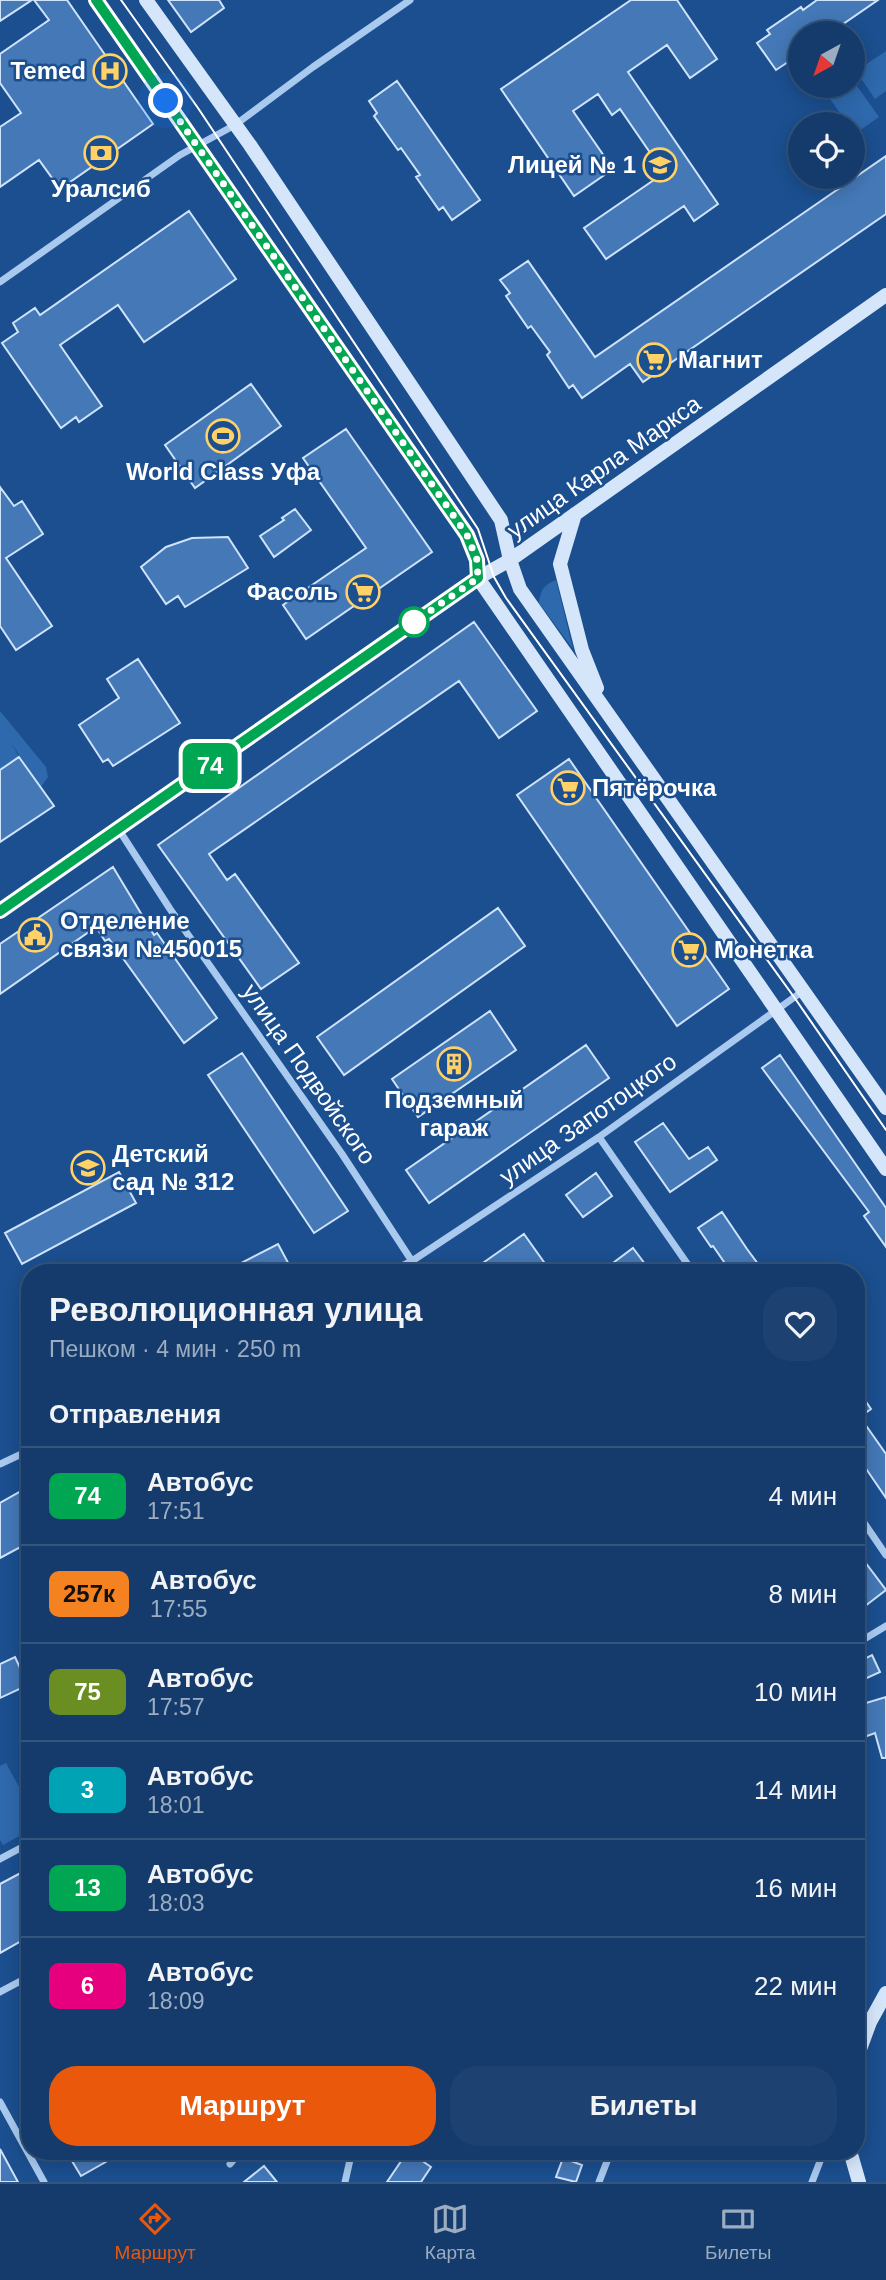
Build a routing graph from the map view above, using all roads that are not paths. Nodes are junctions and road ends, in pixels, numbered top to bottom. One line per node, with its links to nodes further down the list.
1 (96, 0): 5 (street)
2 (146, 0): 4 (street)
3 (410, 0): 4 (street)
4 (236, 125): 5 (street); 9 (street)
5 (198, 146): 6 (street); 10 (street)
6 (0, 282)
7 (886, 295): 8 (street, улица Карла Маркса)
8 (575, 514): 9 (street, улица Карла Маркса); 11 (street)
9 (510, 560): 10 (street, улица Карла Маркса); 11 (street)
10 (478, 578): 12 (street, улица Карла Маркса); 15 (street)
11 (607, 712): 14 (street)
12 (119, 830): 13 (street, улица Карла Маркса); 19 (street, улица Подвойского)
13 (0, 911)
14 (803, 991): 15 (street, улица Запотоцкого); 16 (street)
15 (776, 1010): 17 (street, улица Запотоцкого); 18 (street)
16 (886, 1108)
17 (599, 1137): 19 (street, улица Запотоцкого); 22 (street)
18 (886, 1169)
19 (412, 1261): 20 (street, улица Запотоцкого); 21 (street, улица Подвойского)
20 (406, 1264)
21 (414, 1264)
22 (687, 1264)
23 (21, 1454): 24 (street)
24 (0, 1464)
25 (865, 1524): 26 (street)
26 (886, 1555)
27 (886, 1626): 28 (street)
28 (865, 1639)
29 (21, 1848): 30 (street)
30 (0, 1859)
31 (21, 1981): 32 (street)
32 (0, 1992)
33 (886, 1993): 34 (street)
34 (865, 2036)
35 (0, 2102): 36 (street)
36 (21, 2140)
37 (32, 2160): 44 (street)
38 (233, 2160): 43 (street)
39 (350, 2160): 45 (street)
40 (608, 2160): 46 (street)
41 (821, 2160): 47 (street)
42 (853, 2160): 48 (street)
43 (230, 2164)
44 (44, 2182)
45 (345, 2182)
46 (599, 2182)
47 (812, 2182)
48 (859, 2182)

